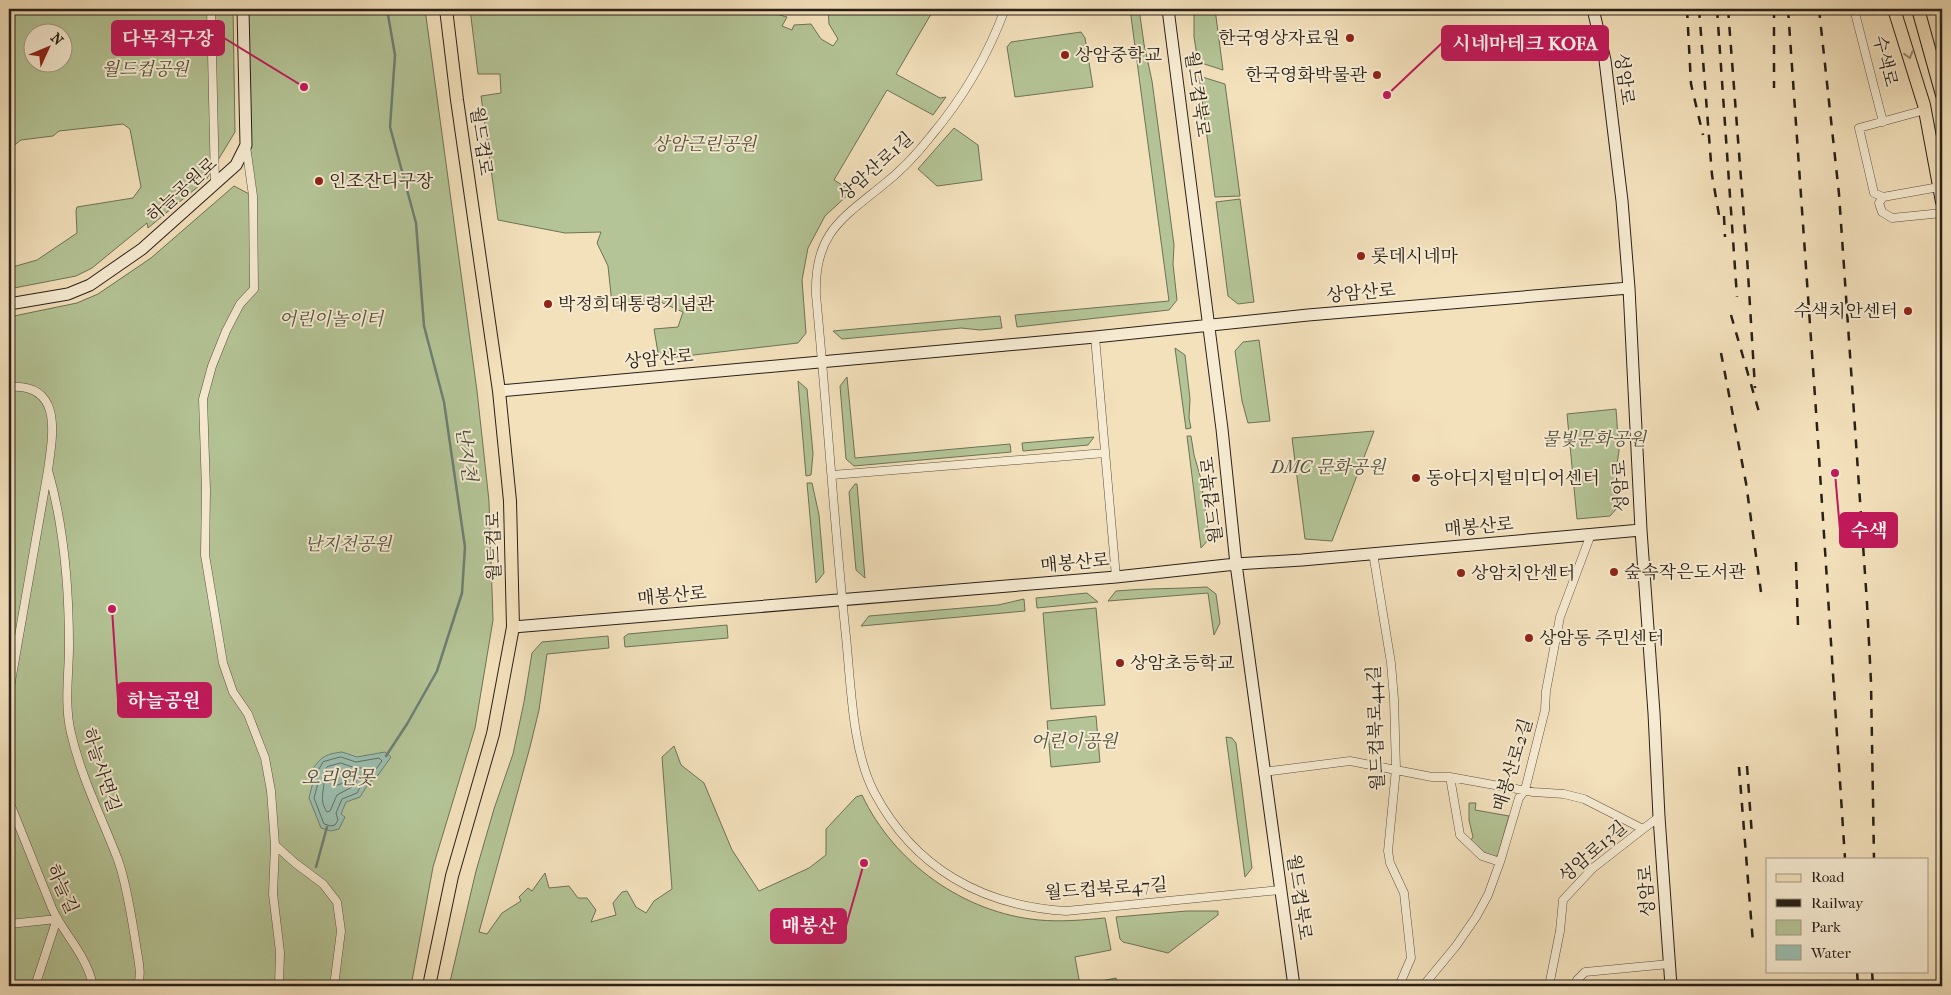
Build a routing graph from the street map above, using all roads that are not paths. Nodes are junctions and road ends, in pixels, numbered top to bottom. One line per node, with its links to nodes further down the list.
1 (211, 9): 14 (street)
2 (243, 9): 13 (main road)
3 (446, 9): 25 (main road, 월드컵로)
4 (1005, 9): 23 (street, 상암산로1길)
5 (1168, 9): 21 (main road, 월드컵북로)
6 (1593, 9): 19 (main road, 성암로)
7 (1854, 9): 12 (street, 수색로)
8 (1894, 9): 11 (main road, 수색로, one-way to 11)
9 (1918, 9): 10 (main road)
10 (1942, 95)
11 (1925, 110): 12 (street); 15 (main road, 수색로)
12 (1882, 122): 16 (street)
13 (246, 145): 14 (main road, 하늘공원로); 44 (street)
14 (215, 184): 20 (main road, 하늘공원로)
15 (1939, 187): 16 (street); 17 (main road, 수색로)
16 (1883, 197): 18 (street)
17 (1942, 202)
18 (1942, 213)
19 (1630, 288): 21 (main road, 상암산로); 29 (main road, 성암로)
20 (9, 304)
21 (1208, 326): 22 (main road, 상암산로); 32 (main road, 월드컵북로)
22 (1095, 337): 23 (main road, 상암산로); 26 (street)
23 (822, 362): 25 (main road, 상암산로); 28 (street)
24 (9, 387): 27 (street)
25 (499, 391): 35 (main road, 월드컵로)
26 (1105, 453): 28 (street); 33 (street)
27 (48, 470): 36 (street); 52 (street, 하늘사면길)
28 (832, 475): 34 (street)
29 (1641, 530): 30 (main road, 매봉산로); 42 (main road, 성암로)
30 (1591, 534): 31 (main road, 매봉산로); 40 (street, 매봉산로2길)
31 (1373, 553): 32 (main road, 매봉산로); 37 (street, 월드컵북로44길)
32 (1236, 564): 33 (main road, 매봉산로); 38 (main road, 월드컵북로)
33 (1116, 577): 34 (main road, 매봉산로)
34 (842, 601): 35 (main road, 매봉산로); 46 (street, 월드컵북로47길)
35 (513, 627): 55 (main road, 월드컵로)
36 (9, 693)
37 (1396, 769): 38 (street); 39 (street); 57 (street, 월드컵북로44길)
38 (1263, 772): 46 (main road, 월드컵북로)
39 (1450, 777): 40 (street); 45 (street)
40 (1525, 790): 43 (street); 45 (street, 매봉산로2길)
41 (9, 801): 47 (street, 하늘길)
42 (1659, 817): 43 (street, 성암로13길); 49 (main road, 성암로)
43 (1642, 829): 59 (street, 성암로13길)
44 (275, 845): 53 (street); 54 (street)
45 (1500, 862): 58 (street, 매봉산로2길)
46 (1280, 890): 56 (main road, 월드컵북로)
47 (57, 919): 48 (street); 50 (street); 51 (street, 하늘길)
48 (9, 924)
49 (1669, 964): 60 (street); 61 (main road, 성암로)
50 (35, 986)
51 (93, 986)
52 (138, 986)
53 (279, 986)
54 (334, 986)
55 (428, 986)
56 (1294, 986)
57 (1399, 986)
58 (1422, 986)
59 (1549, 986)
60 (1576, 986)
61 (1671, 986)

